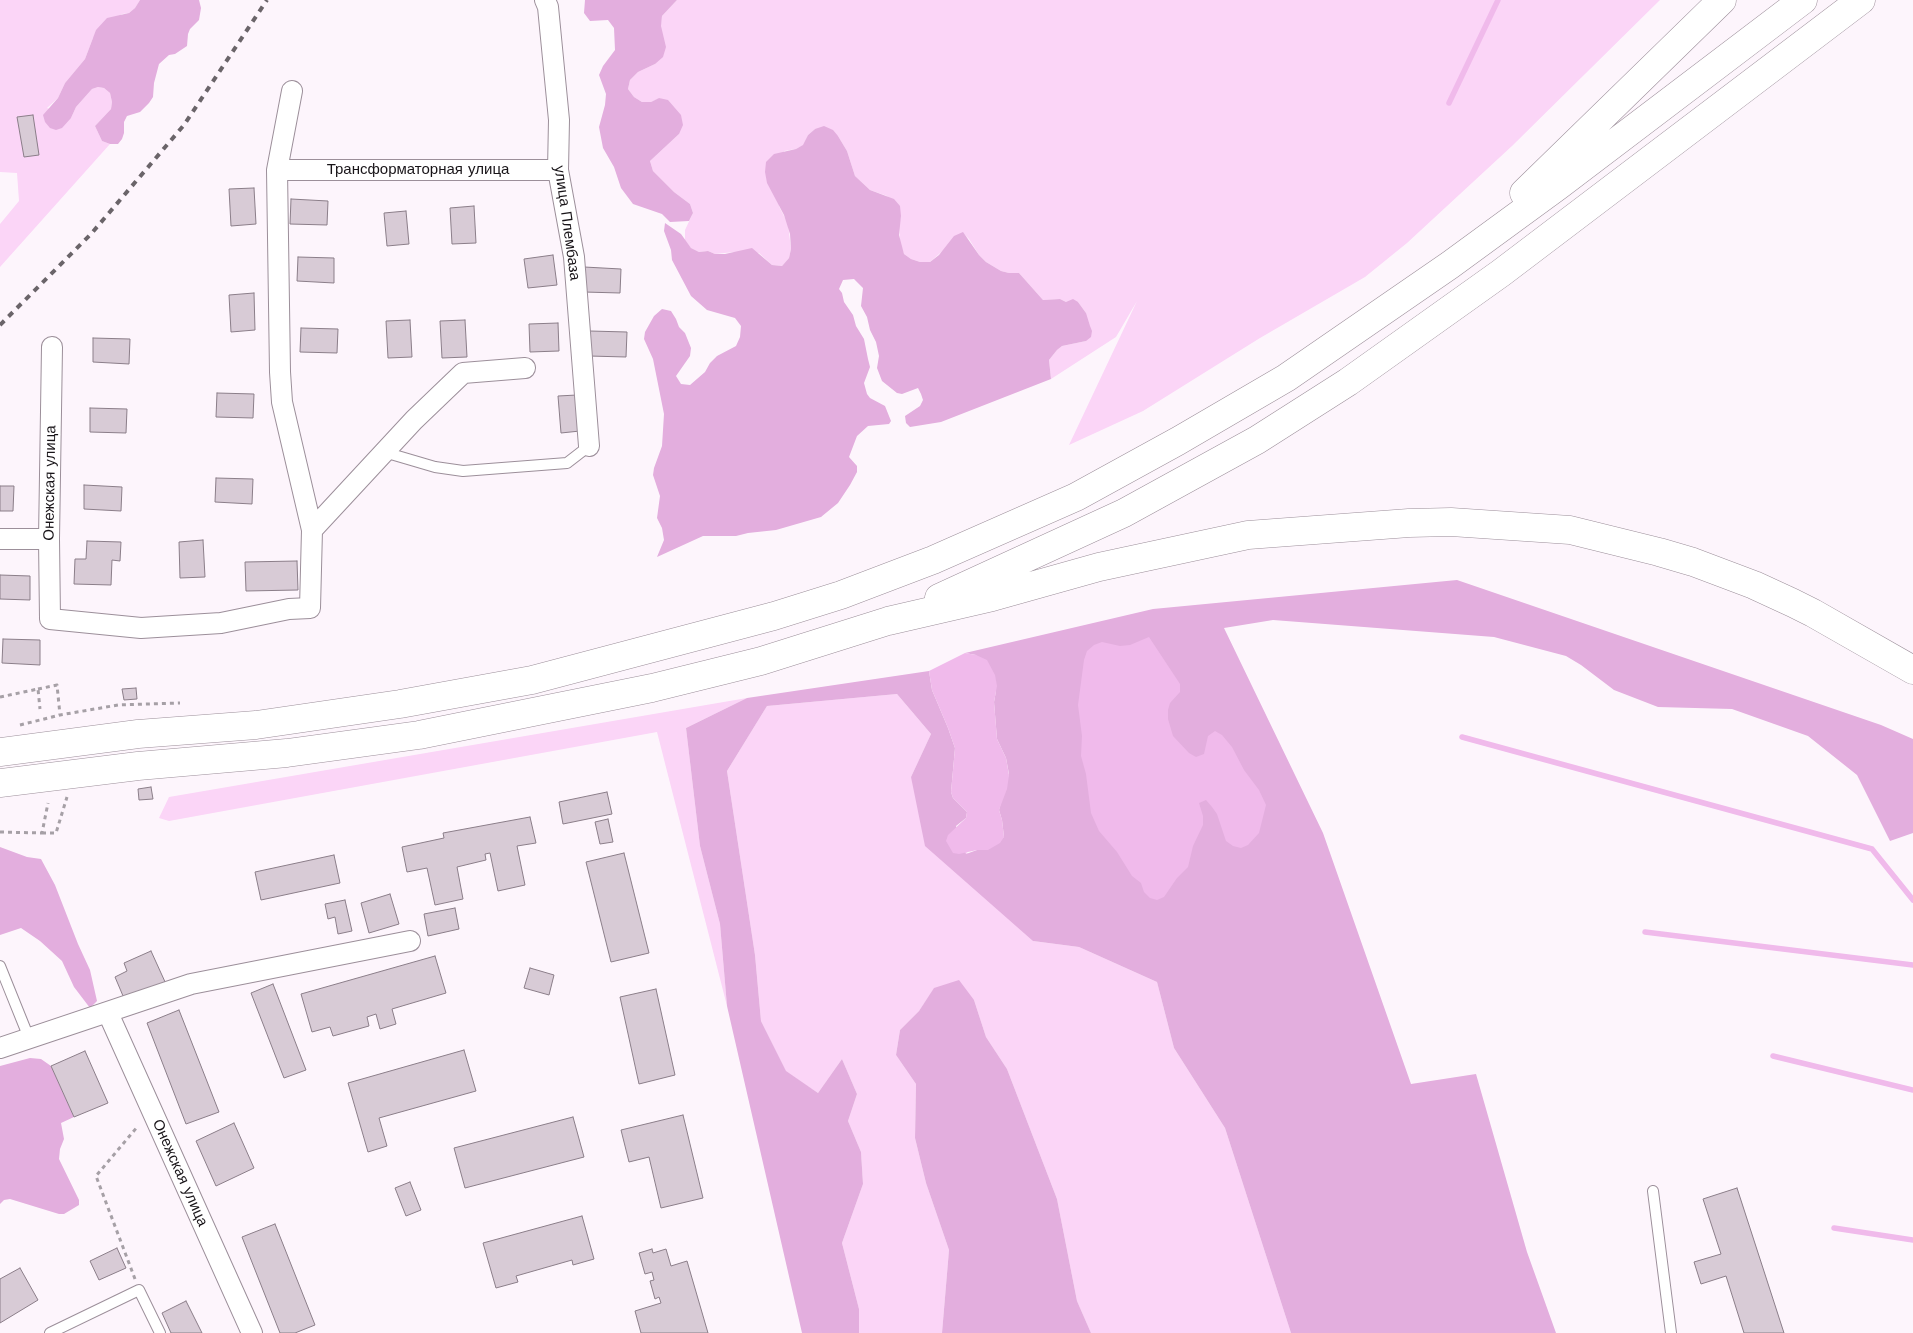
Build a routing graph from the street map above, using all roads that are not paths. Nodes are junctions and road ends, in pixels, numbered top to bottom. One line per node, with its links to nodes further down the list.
1 (545, 0): 7 (street, улица Плембаза)
2 (1722, 0): 8 (main road)
3 (1803, 0): 8 (main road)
4 (1861, 0): 16 (main road)
5 (292, 91): 6 (street)
6 (277, 170): 7 (street, Трансформаторная улица); 13 (street)
7 (558, 170): 11 (street, улица Плембаза)
8 (1450, 265): 18 (main road)
9 (52, 346): 15 (street, Онежская улица)
10 (525, 368): 12 (street)
11 (589, 446): 12 (lane)
12 (384, 452): 13 (street)
13 (312, 530): 15 (street, Онежская улица)
14 (0, 538): 15 (street)
15 (49, 539)
16 (888, 621): 17 (main road); 19 (main road)
17 (1913, 670)
18 (0, 752)
19 (0, 783)
20 (410, 941): 22 (street)
21 (0, 966): 23 (lane)
22 (108, 1013): 23 (street); 28 (street, Онежская улица)
23 (29, 1038): 24 (street)
24 (0, 1048)
25 (1653, 1191): 29 (lane)
26 (50, 1333): 27 (lane)
27 (160, 1333)
28 (252, 1333)
29 (1671, 1333)

